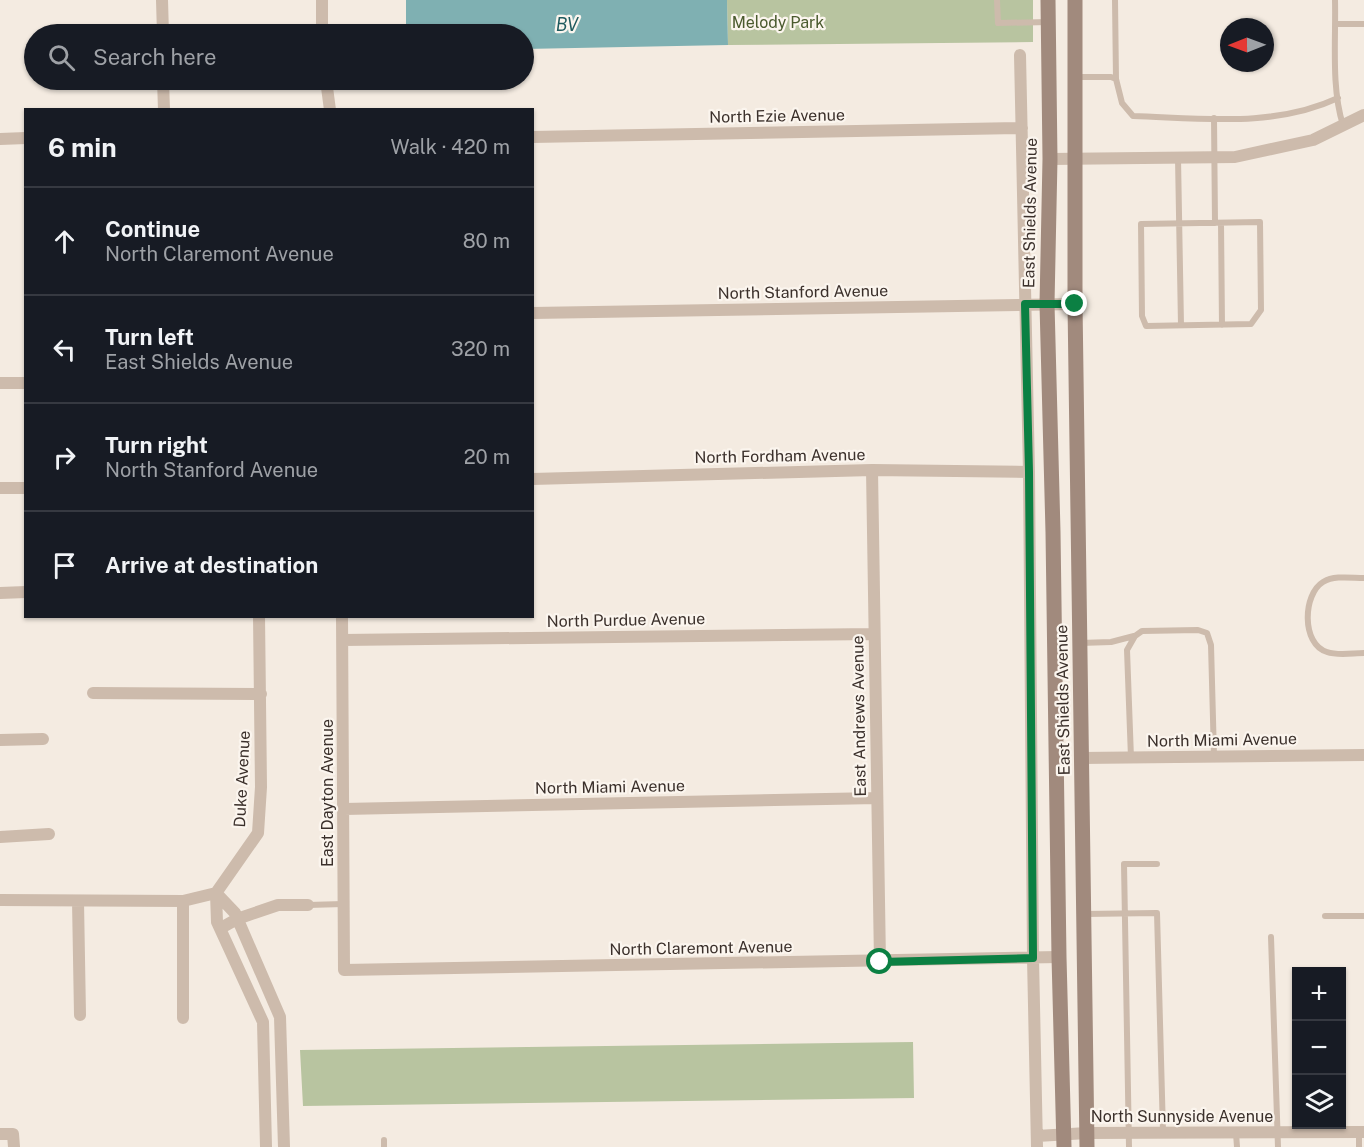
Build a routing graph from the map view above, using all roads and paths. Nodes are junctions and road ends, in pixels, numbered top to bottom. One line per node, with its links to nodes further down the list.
1 (162, 0): 9 (street)
2 (322, 0): 10 (street)
3 (998, 0): 8 (lane)
4 (1048, 0): 8 (main road, East Shields Avenue)
5 (1075, 0): 14 (main road, East Shields Avenue)
6 (1115, 0): 15 (lane)
7 (1335, 0): 11 (lane)
8 (1049, 22): 30 (main road, East Shields Avenue)
9 (163, 24)
10 (322, 24)
11 (1336, 24): 12 (lane); 18 (lane)
12 (1364, 24)
13 (1020, 55): 24 (street, East Shields Avenue)
14 (1075, 77): 15 (lane); 31 (main road, East Shields Avenue)
15 (1116, 79): 22 (lane)
16 (163, 90): 19 (street)
17 (327, 90): 20 (street)
18 (1338, 98): 22 (lane); 23 (lane)
19 (164, 108)
20 (330, 108)
21 (1364, 116): 23 (street)
22 (1214, 118): 28 (lane)
23 (1343, 126): 28 (street)
24 (1022, 128): 25 (street, North Ezie Avenue); 34 (street, East Shields Avenue)
25 (534, 137)
26 (24, 138): 27 (street)
27 (0, 139)
28 (1214, 157): 29 (street); 33 (lane)
29 (1178, 158): 31 (street); 32 (lane)
30 (1050, 159): 31 (street); 35 (main road, East Shields Avenue)
31 (1074, 160): 36 (main road, East Shields Avenue)
32 (1181, 223): 33 (lane); 38 (lane); 38 (lane)
33 (1218, 223): 39 (lane); 39 (lane)
34 (1025, 304): 35 (street, North Stanford Avenue); 37 (street, North Stanford Avenue); 43 (street, East Shields Avenue)
35 (1047, 304): 36 (street, North Stanford Avenue); 83 (main road, East Shields Avenue)
36 (1075, 304): 55 (main road, East Shields Avenue)
37 (534, 313)
38 (1181, 325): 39 (lane)
39 (1222, 325)
40 (0, 383): 41 (street)
41 (24, 383)
42 (872, 470): 43 (street, North Fordham Avenue); 44 (street, North Fordham Avenue); 52 (street, East Andrews Avenue)
43 (1029, 472): 84 (street, East Shields Avenue)
44 (534, 479)
45 (0, 488): 46 (street)
46 (24, 488)
47 (1364, 578): 56 (lane)
48 (24, 592): 49 (street)
49 (0, 593)
50 (259, 618): 58 (street, Duke Avenue)
51 (342, 618): 54 (street, East Dayton Avenue)
52 (874, 634): 54 (street, North Purdue Avenue); 65 (street, East Andrews Avenue)
53 (1135, 636): 55 (lane); 62 (lane); 64 (lane)
54 (343, 640): 66 (street, East Dayton Avenue)
55 (1080, 643): 63 (main road, East Shields Avenue)
56 (1364, 653)
57 (93, 693): 58 (street)
58 (261, 694): 70 (street, Duke Avenue)
59 (43, 739): 60 (street)
60 (0, 740)
61 (1364, 755): 62 (street, North Miami Avenue)
62 (1214, 757): 64 (street, North Miami Avenue)
63 (1081, 758): 64 (street, North Miami Avenue); 76 (main road, East Shields Avenue)
64 (1131, 758)
65 (877, 798): 66 (street, North Miami Avenue); 85 (street, East Andrews Avenue)
66 (344, 809): 75 (street, East Dayton Avenue)
67 (50, 834): 68 (street)
68 (0, 837)
69 (1156, 864): 77 (lane)
70 (216, 893): 72 (street); 80 (street); 81 (street)
71 (0, 900): 73 (street)
72 (183, 900): 73 (street); 88 (street)
73 (78, 901): 87 (street)
74 (309, 904): 75 (lane); 80 (street)
75 (343, 904): 86 (street, East Dayton Avenue)
76 (1084, 914): 77 (lane); 95 (main road, East Shields Avenue)
77 (1124, 914): 89 (lane); 93 (lane)
78 (1325, 916): 79 (lane)
79 (1364, 916)
80 (237, 919): 81 (street); 100 (street)
81 (221, 927): 99 (street)
82 (1271, 937): 91 (lane)
83 (1059, 957): 84 (street, North Claremont Avenue); 97 (main road, East Shields Avenue)
84 (1033, 958): 85 (street, North Claremont Avenue); 96 (street, East Shields Avenue)
85 (880, 962): 86 (street, North Claremont Avenue)
86 (344, 970)
87 (80, 1015)
88 (183, 1018)
89 (1163, 1132): 90 (street, North Sunnyside Avenue); 93 (street, North Sunnyside Avenue)
90 (1236, 1132): 91 (street, North Sunnyside Avenue); 102 (lane)
91 (1278, 1132): 92 (street, North Sunnyside Avenue); 103 (lane)
92 (1361, 1132): 104 (lane)
93 (1129, 1133): 95 (street, North Sunnyside Avenue); 101 (lane)
94 (0, 1134): 98 (street)
95 (1087, 1140): 97 (street, North Sunnyside Avenue)
96 (1037, 1141): 97 (street, North Sunnyside Avenue)
97 (1064, 1141)
98 (14, 1147)
99 (266, 1147)
100 (284, 1147)
101 (1129, 1147)
102 (1236, 1147)
103 (1278, 1147)
104 (1359, 1147)

